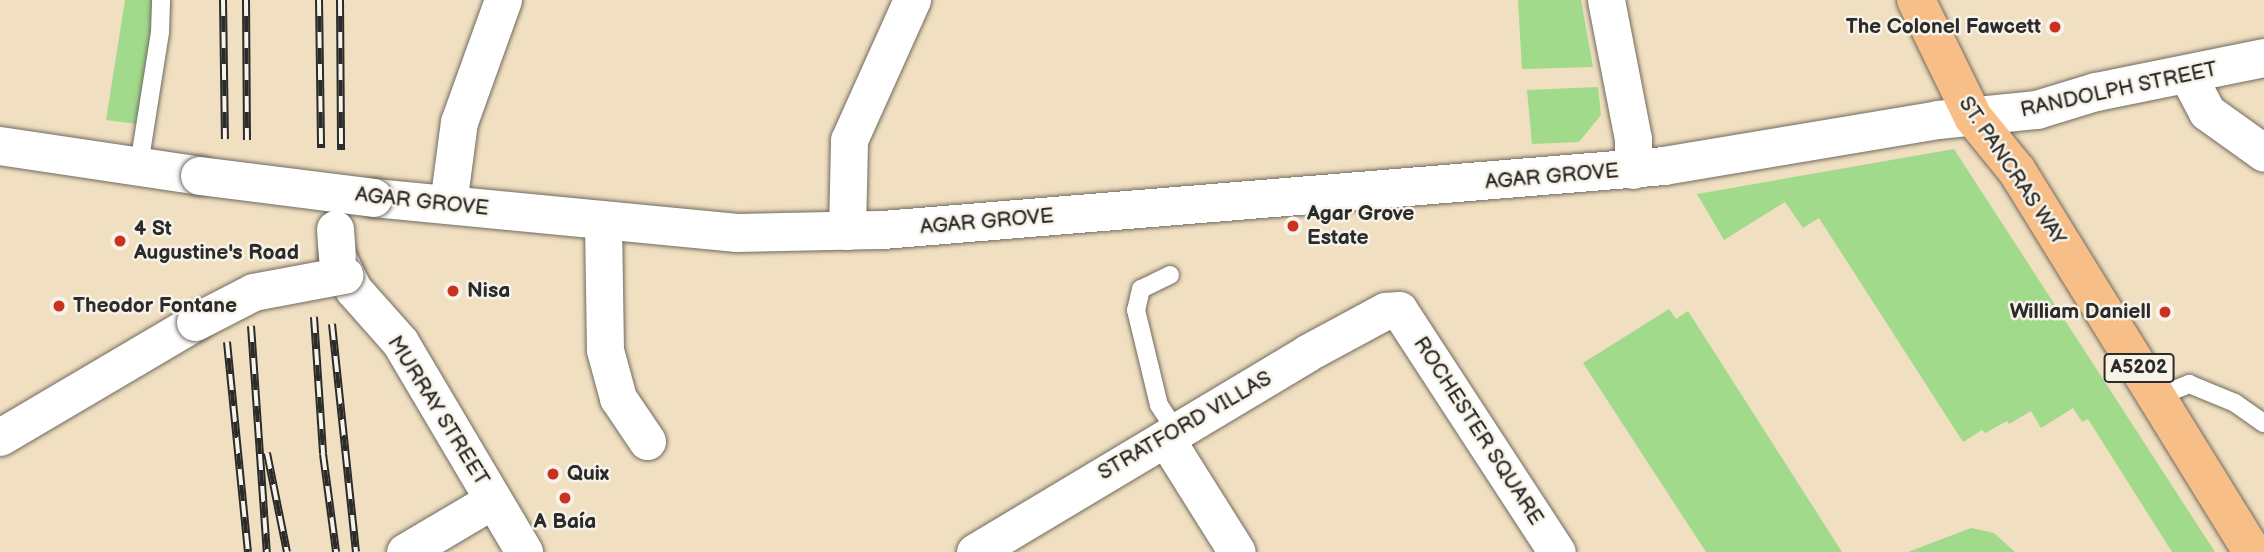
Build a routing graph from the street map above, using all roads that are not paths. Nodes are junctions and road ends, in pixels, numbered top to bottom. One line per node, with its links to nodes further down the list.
1 (161, 0): 11 (lane)
2 (503, 0): 14 (street)
3 (912, 0): 16 (street)
4 (1606, 0): 12 (street)
5 (1916, 0): 8 (main road, ST. PANCRAS WAY / A5202)
6 (2264, 58): 7 (street, RANDOLPH STREET)
7 (2187, 74): 8 (street, RANDOLPH STREET); 10 (street)
8 (1973, 117): 12 (street, AGAR GROVE); 20 (main road, ST. PANCRAS WAY / A5202)
9 (0, 146): 11 (street, AGAR GROVE)
10 (2264, 153)
11 (139, 164): 13 (street, AGAR GROVE, bridge)
12 (1633, 170): 16 (street, AGAR GROVE)
13 (336, 193): 14 (street, AGAR GROVE, bridge); 18 (street, MURRAY STREET, bridge)
14 (448, 204): 15 (street, AGAR GROVE)
15 (603, 223): 16 (street, AGAR GROVE); 24 (street)
16 (847, 231)
17 (1170, 275): 22 (lane)
18 (354, 289): 23 (street, bridge); 25 (street, MURRAY STREET)
19 (1399, 310): 22 (street, STRATFORD VILLAS); 30 (street, ROCHESTER SQUARE)
20 (2157, 397): 21 (lane); 31 (main road, ST. PANCRAS WAY / A5202)
21 (2264, 423)
22 (1171, 436): 28 (street, STRATFORD VILLAS); 29 (street)
23 (0, 437)
24 (646, 441)
25 (493, 500): 26 (street); 27 (street, MURRAY STREET)
26 (405, 552)
27 (524, 552)
28 (975, 552)
29 (1237, 552)
30 (1557, 552)
31 (2252, 552)

